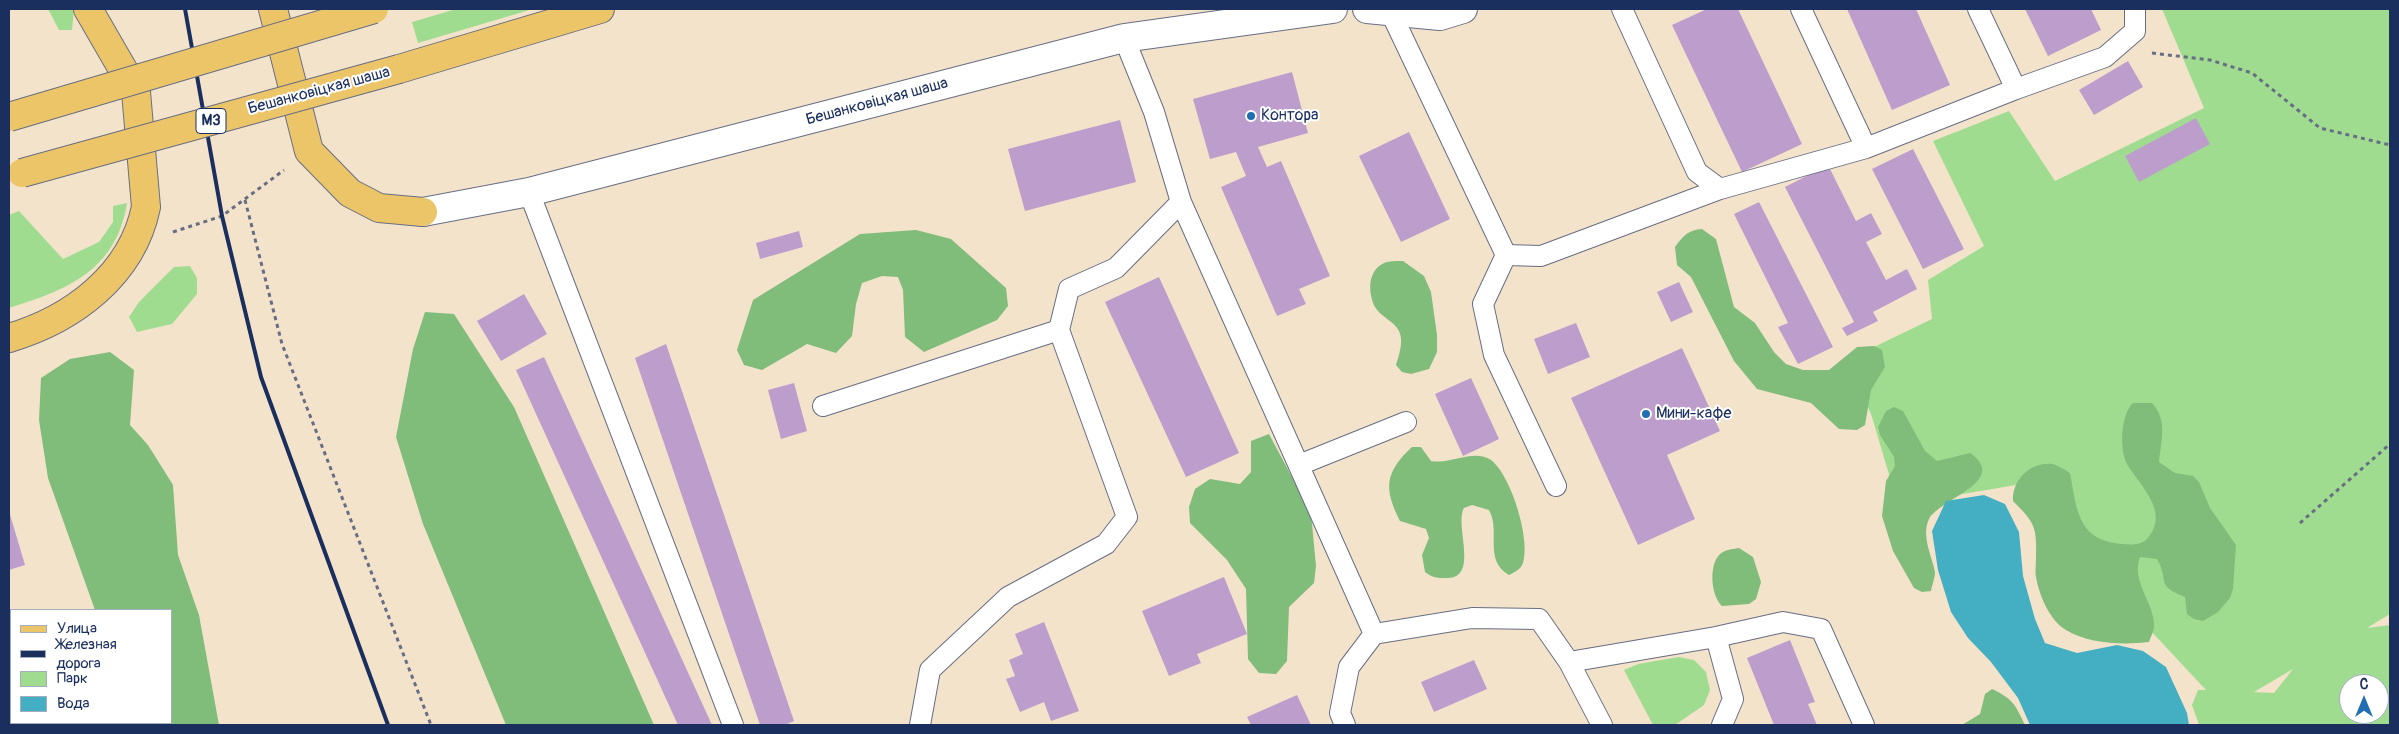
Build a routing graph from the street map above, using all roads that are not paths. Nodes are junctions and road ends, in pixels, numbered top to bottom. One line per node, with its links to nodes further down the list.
1 (88, 9): 23 (main road)
2 (273, 9): 20 (main road)
3 (374, 9): 14 (main road, bridge)
4 (600, 9): 16 (main road, Бешанковіцкая шаша / М3, bridge)
5 (1333, 9): 12 (street, Бешанковіцкая шаша)
6 (1463, 9): 11 (street)
7 (1622, 9): 17 (lane)
8 (1801, 9): 15 (lane)
9 (1978, 9): 13 (lane)
10 (2135, 9): 13 (lane)
11 (1379, 11): 21 (lane)
12 (1124, 38): 18 (street, Бешанковіцкая шаша); 19 (lane)
13 (2016, 89): 15 (lane)
14 (9, 117)
15 (1866, 148): 17 (lane)
16 (16, 176)
17 (1720, 189): 21 (lane)
18 (529, 192): 20 (street, Бешанковіцкая шаша); 31 (lane)
19 (1181, 202): 22 (lane); 26 (lane)
20 (423, 212)
21 (1506, 255): 27 (lane)
22 (1059, 330): 24 (lane); 32 (lane)
23 (9, 338)
24 (823, 406)
25 (1406, 422): 26 (lane)
26 (1299, 465): 28 (lane)
27 (1556, 486)
28 (1374, 634): 30 (lane); 33 (lane)
29 (1716, 637): 30 (lane); 35 (lane); 36 (lane)
30 (1569, 662): 34 (lane)
31 (733, 725)
32 (920, 725)
33 (1345, 725)
34 (1602, 725)
35 (1722, 725)
36 (1864, 725)

